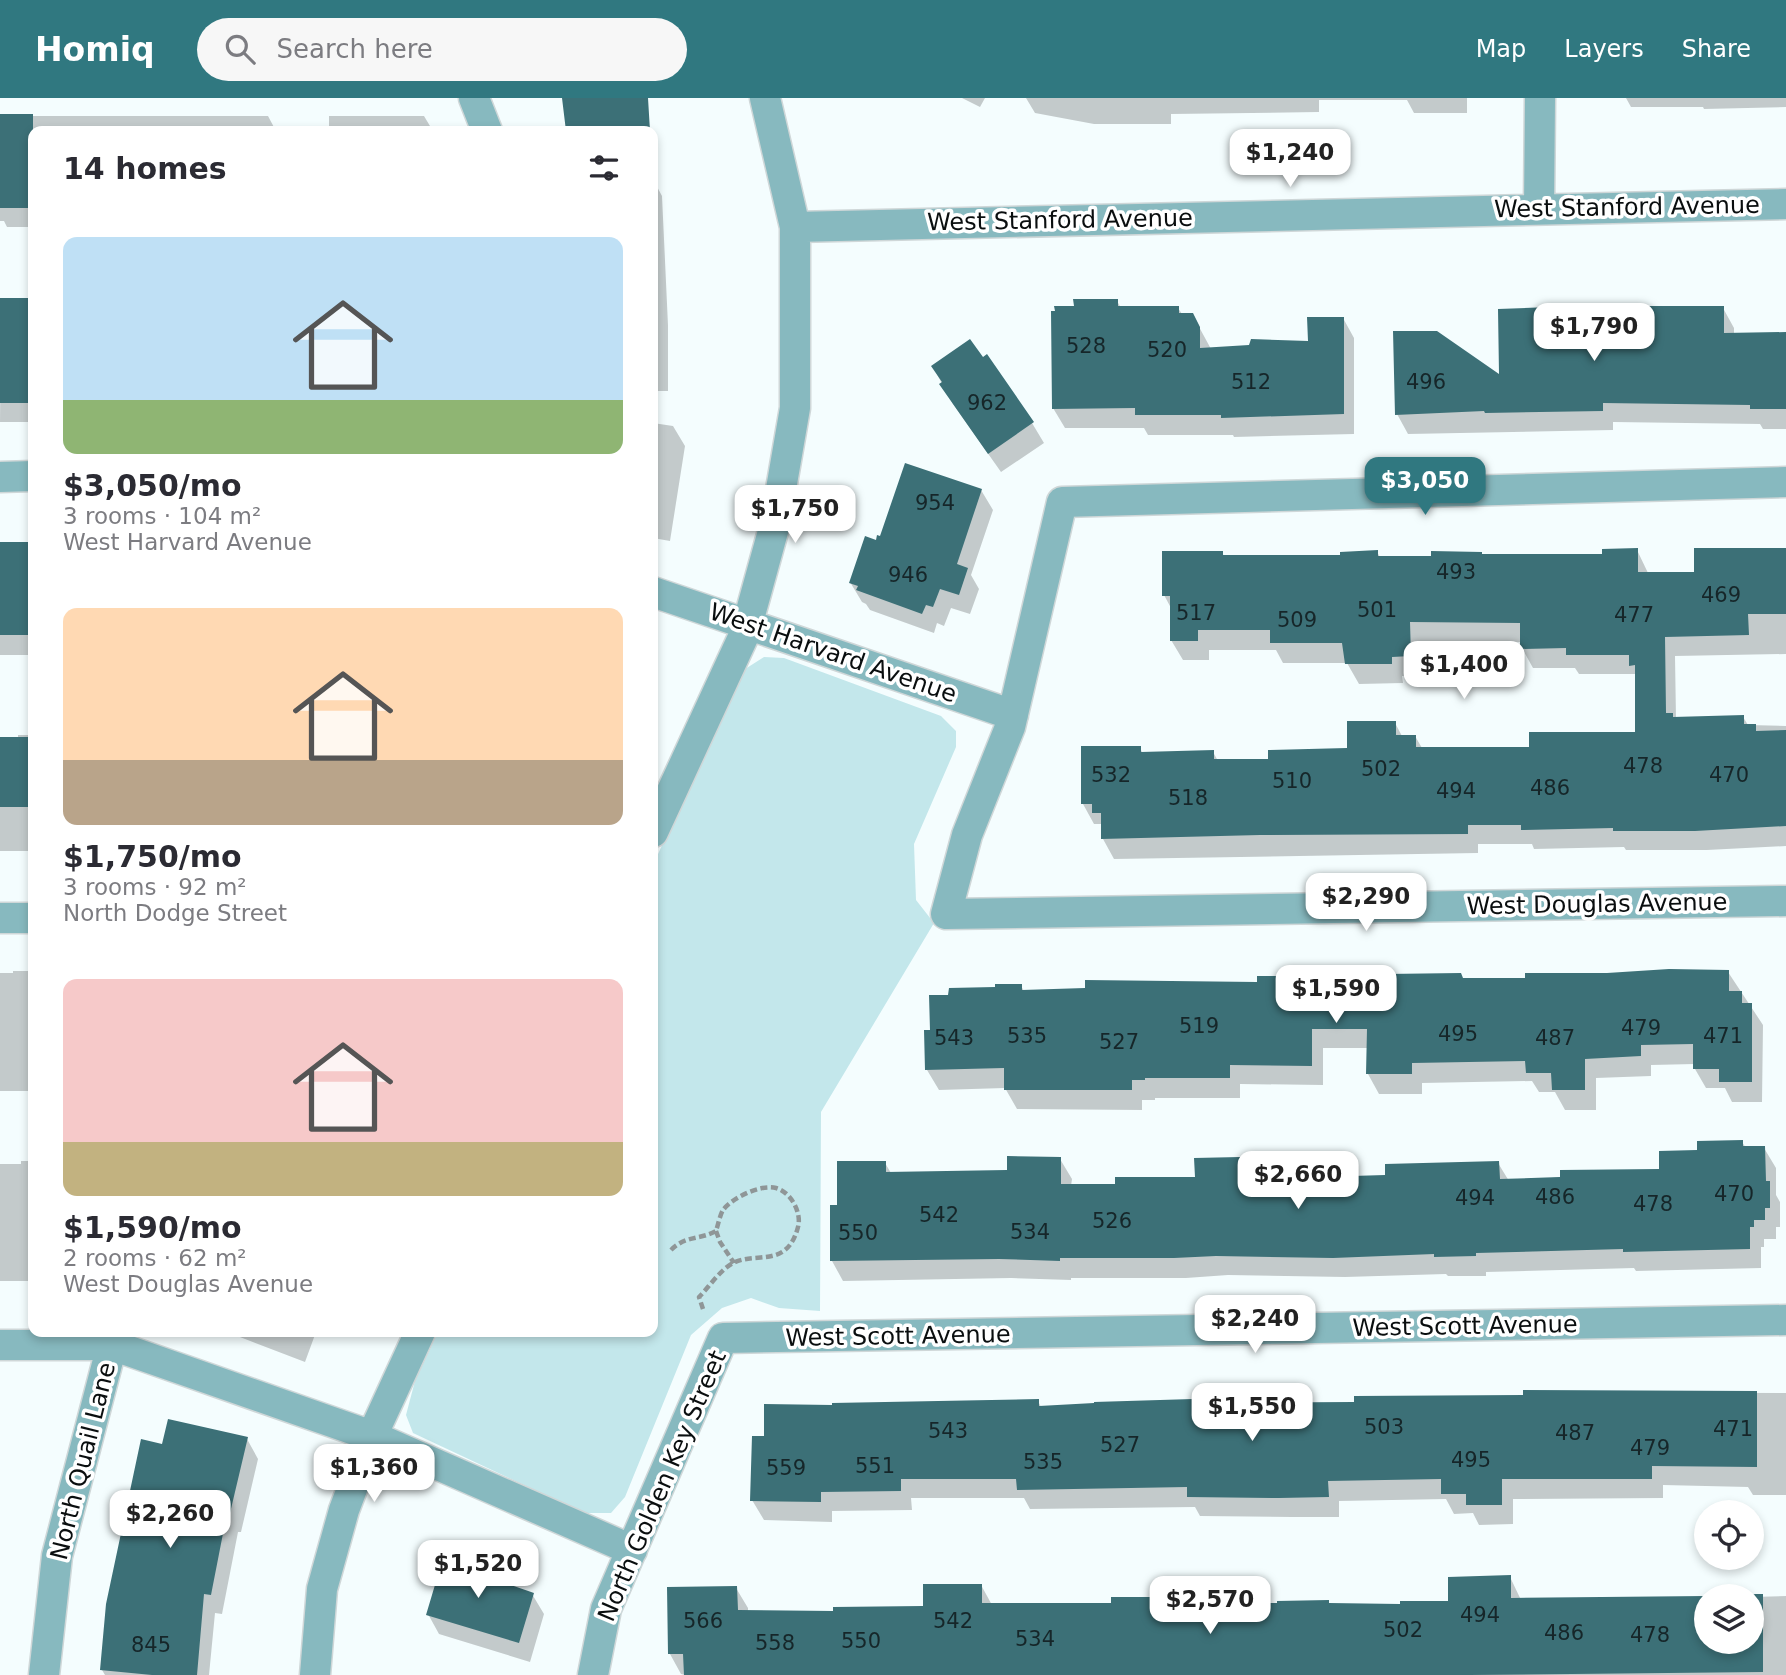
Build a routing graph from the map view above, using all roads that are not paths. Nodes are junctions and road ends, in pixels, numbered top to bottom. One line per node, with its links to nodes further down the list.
1 (474, 98): 4 (street)
2 (765, 98): 7 (street)
3 (1540, 98): 6 (street)
4 (485, 126)
5 (1786, 204): 6 (street, West Stanford Avenue)
6 (1539, 209): 7 (street, West Stanford Avenue)
7 (795, 227): 12 (street)
8 (28, 476): 9 (street)
9 (0, 477)
10 (1786, 482): 13 (street)
11 (658, 594): 12 (street, West Harvard Avenue)
12 (747, 624): 13 (street, West Harvard Avenue); 14 (street)
13 (1013, 715): 15 (street, West Douglas Avenue)
14 (658, 821)
15 (1786, 901)
16 (0, 918): 17 (street)
17 (28, 918)
18 (1786, 1320): 21 (street, West Scott Avenue)
19 (418, 1337): 23 (street)
20 (115, 1338): 22 (street); 23 (street); 25 (street, North Quail Lane)
21 (723, 1338): 24 (street, North Golden Key Street)
22 (0, 1345)
23 (372, 1436): 24 (street); 26 (street)
24 (632, 1550): 27 (street, North Golden Key Street)
25 (44, 1675)
26 (315, 1675)
27 (593, 1675)

